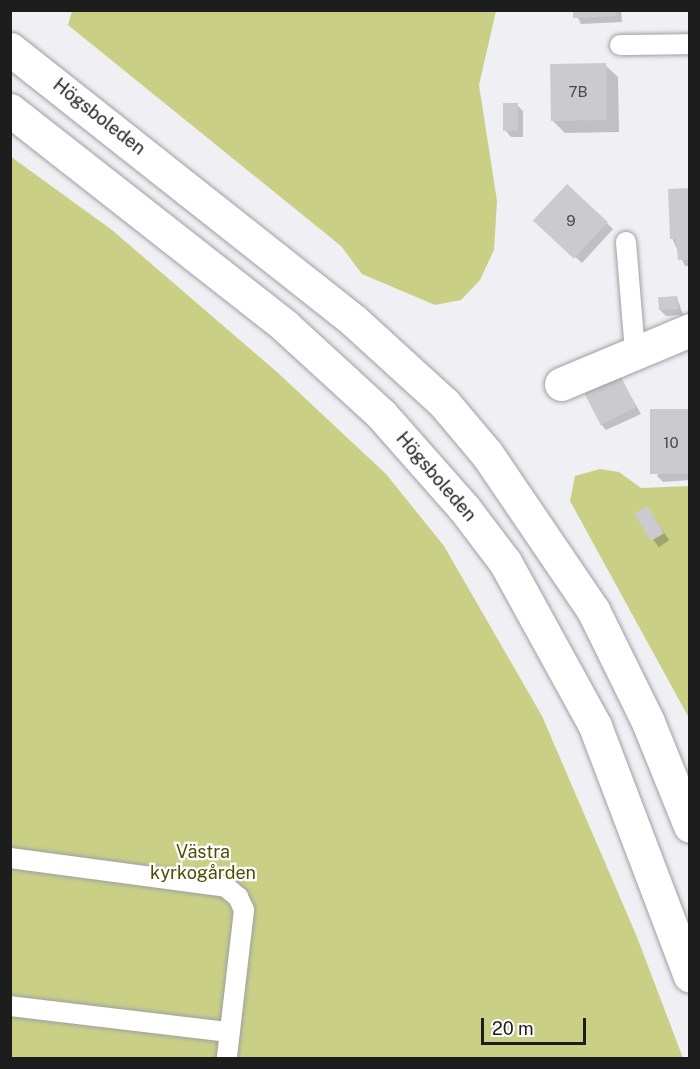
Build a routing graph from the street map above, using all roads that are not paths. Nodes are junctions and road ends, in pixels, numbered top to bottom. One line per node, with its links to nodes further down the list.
1 (690, 44): 2 (lane)
2 (620, 45)
3 (10, 49): 9 (main road, Högsboleden)
4 (10, 110): 11 (main road, Högsboleden)
5 (626, 242): 7 (lane)
6 (690, 330): 7 (main road)
7 (635, 352): 8 (main road)
8 (561, 384)
9 (690, 826)
10 (10, 858): 13 (lane)
11 (690, 976)
12 (10, 1006): 13 (lane)
13 (229, 1032): 14 (lane)
14 (227, 1059)

